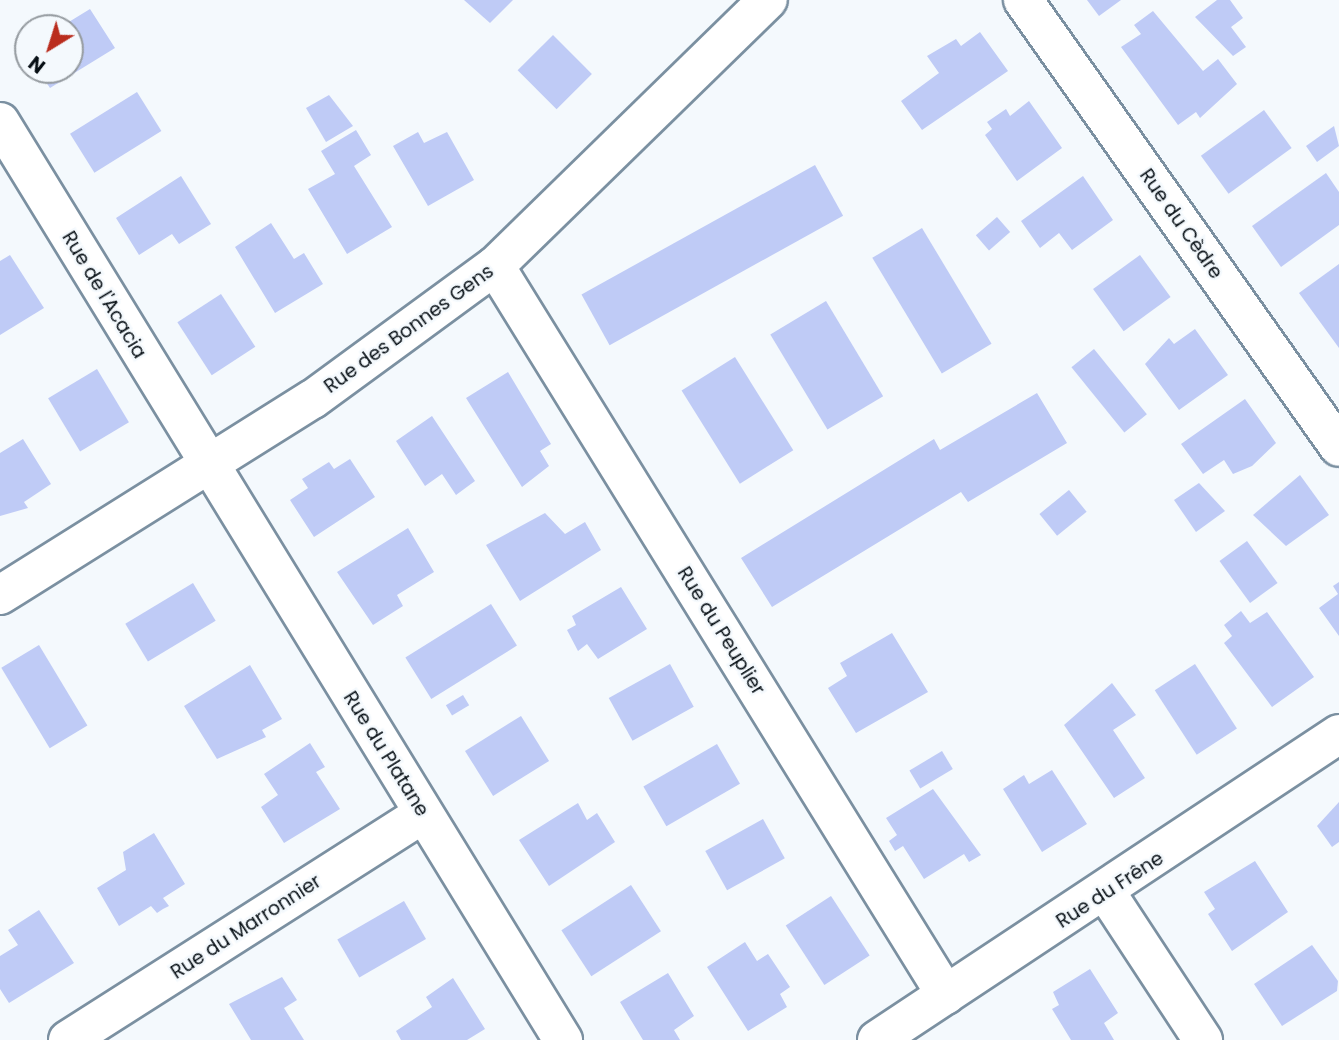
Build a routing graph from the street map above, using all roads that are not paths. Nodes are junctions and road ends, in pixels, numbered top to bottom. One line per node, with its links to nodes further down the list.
1 (768, 0): 4 (street, Rue des Bonnes Gens)
2 (1023, 0): 5 (street, Rue du Cèdre)
3 (0, 122): 6 (street, Rue de l'Acacia)
4 (495, 266): 6 (street, Rue des Bonnes Gens); 11 (street, Rue du Peuplier)
5 (1339, 447)
6 (208, 469): 7 (street, Rue des Bonnes Gens); 9 (street, Rue du Platane)
7 (0, 595)
8 (1339, 734): 10 (street, Rue du Frêne)
9 (423, 814): 12 (street, Rue du Marronnier); 13 (street, Rue du Platane)
10 (1107, 894): 11 (street, Rue du Frêne); 15 (street)
11 (946, 995): 14 (street, Rue du Frêne)
12 (68, 1040)
13 (564, 1040)
14 (877, 1040)
15 (1203, 1040)

